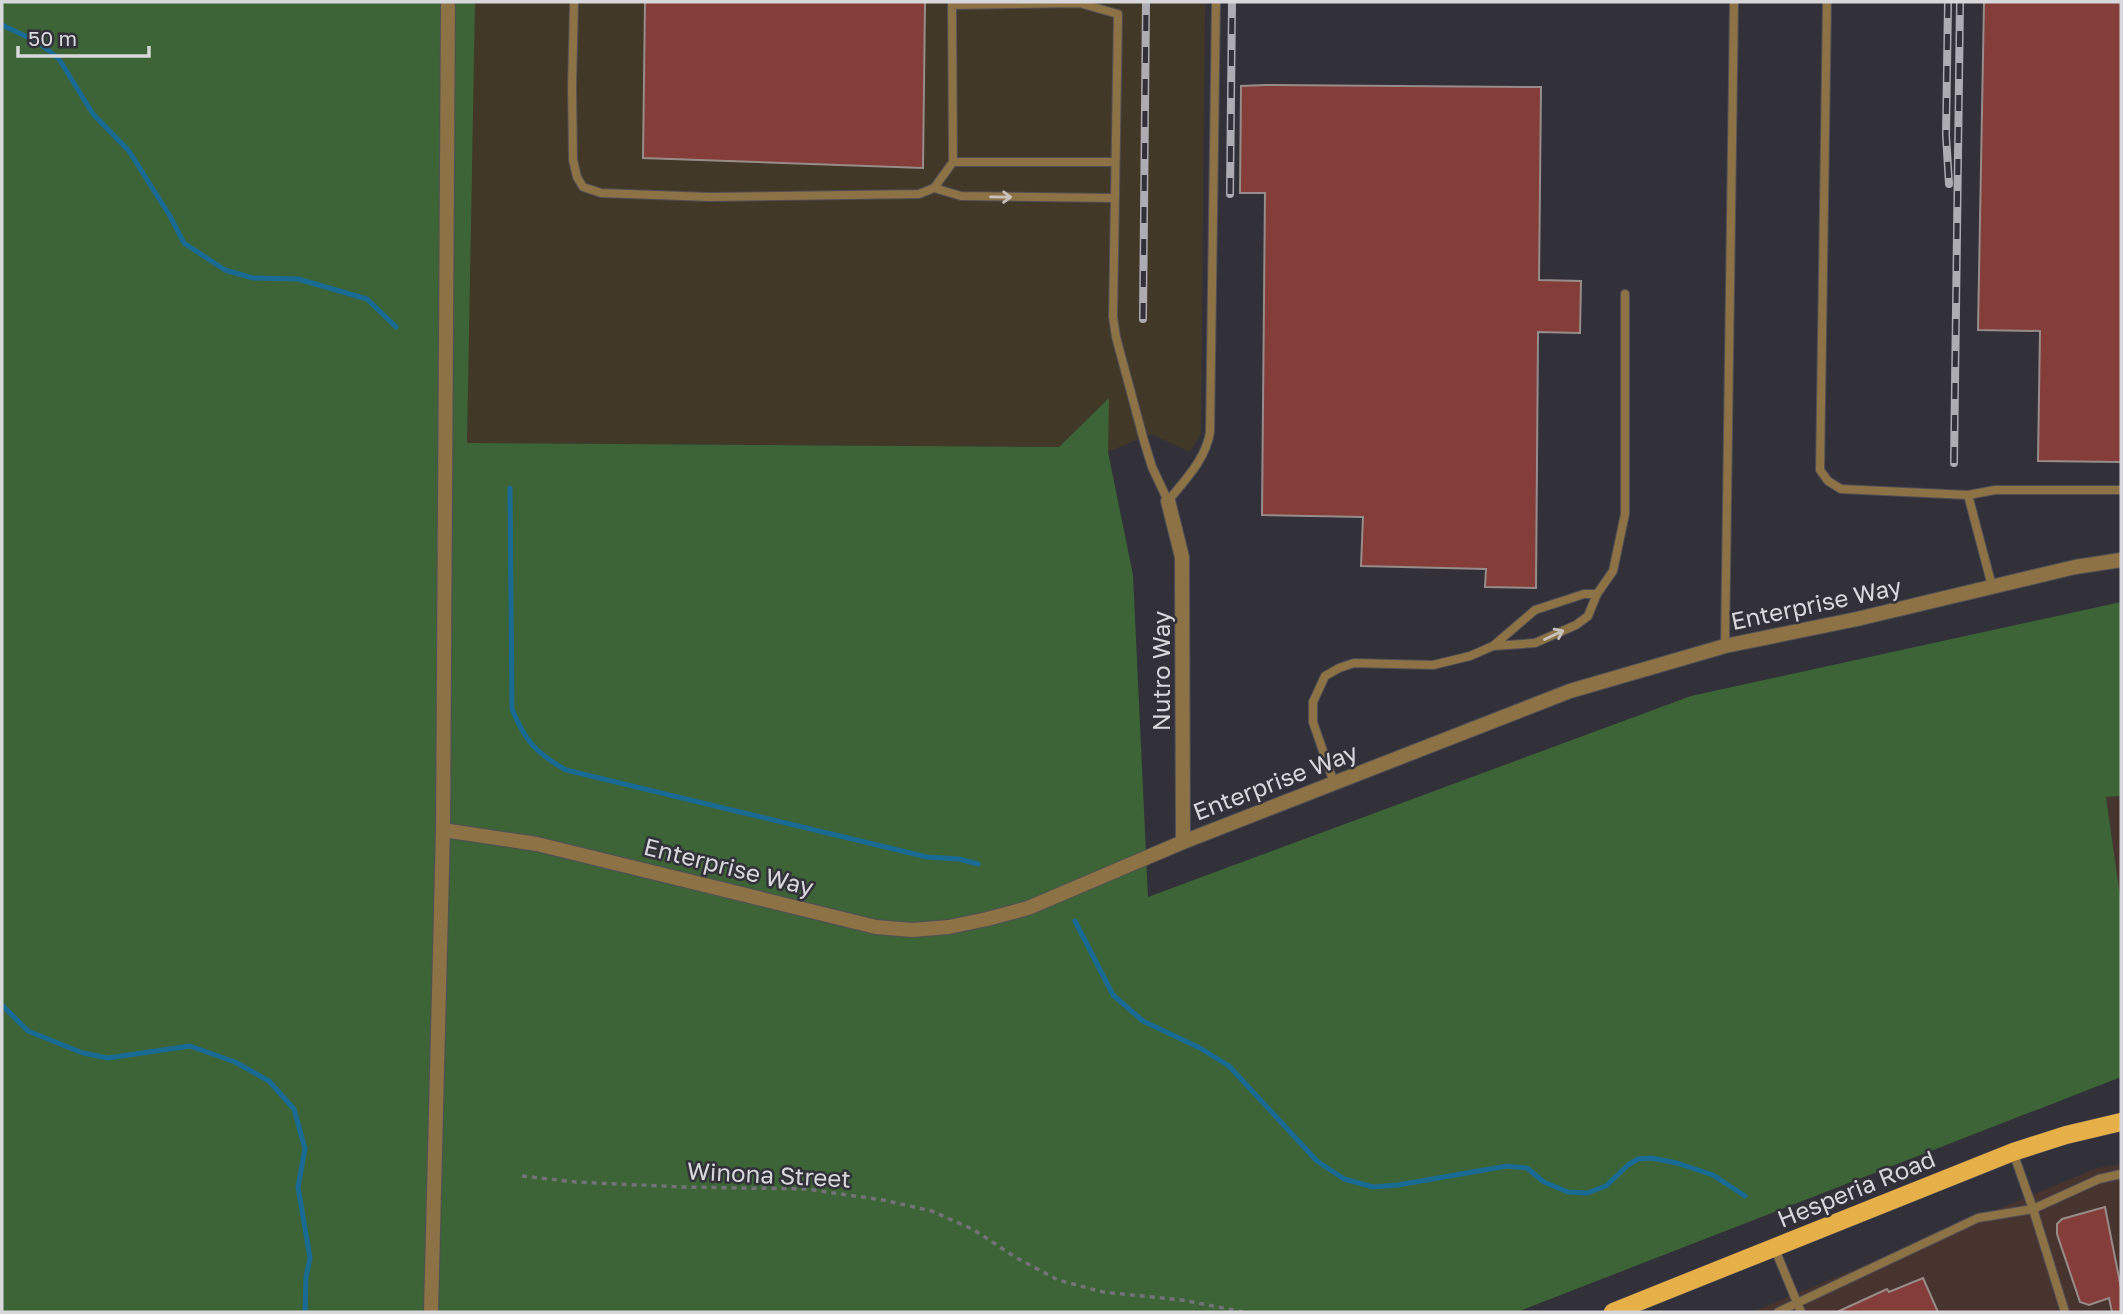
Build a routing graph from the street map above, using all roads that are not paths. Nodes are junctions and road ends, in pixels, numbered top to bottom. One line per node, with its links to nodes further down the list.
1 (448, 2): 20 (street)
2 (574, 2): 8 (lane)
3 (1216, 2): 13 (lane)
4 (1734, 2): 18 (lane)
5 (1827, 2): 12 (lane)
6 (953, 162): 7 (lane); 7 (lane); 8 (lane)
7 (1115, 162): 9 (lane)
8 (934, 188): 9 (lane, one-way to 9)
9 (1114, 198): 13 (lane)
10 (1625, 294): 16 (lane)
11 (2121, 490): 12 (lane)
12 (1968, 495): 15 (lane)
13 (1168, 501): 21 (street, Nutro Way)
14 (2121, 560): 15 (street, Enterprise Way)
15 (1992, 586): 18 (street, Enterprise Way)
16 (1597, 594): 17 (lane); 17 (lane, one-way to 16)
17 (1493, 646): 19 (lane)
18 (1725, 646): 19 (street, Enterprise Way)
19 (1334, 783): 21 (street, Enterprise Way)
20 (443, 830): 21 (street, Enterprise Way); 28 (street)
21 (1183, 842)
22 (2121, 1122): 23 (main road, Hesperia Road)
23 (2013, 1152): 25 (lane); 26 (main road, Hesperia Road)
24 (2121, 1174): 25 (lane)
25 (2033, 1209): 27 (lane); 31 (lane)
26 (1774, 1247): 27 (lane); 29 (main road, Hesperia Road)
27 (1799, 1308): 30 (lane)
28 (431, 1312)
29 (1613, 1312)
30 (1777, 1312)
31 (2065, 1312)

